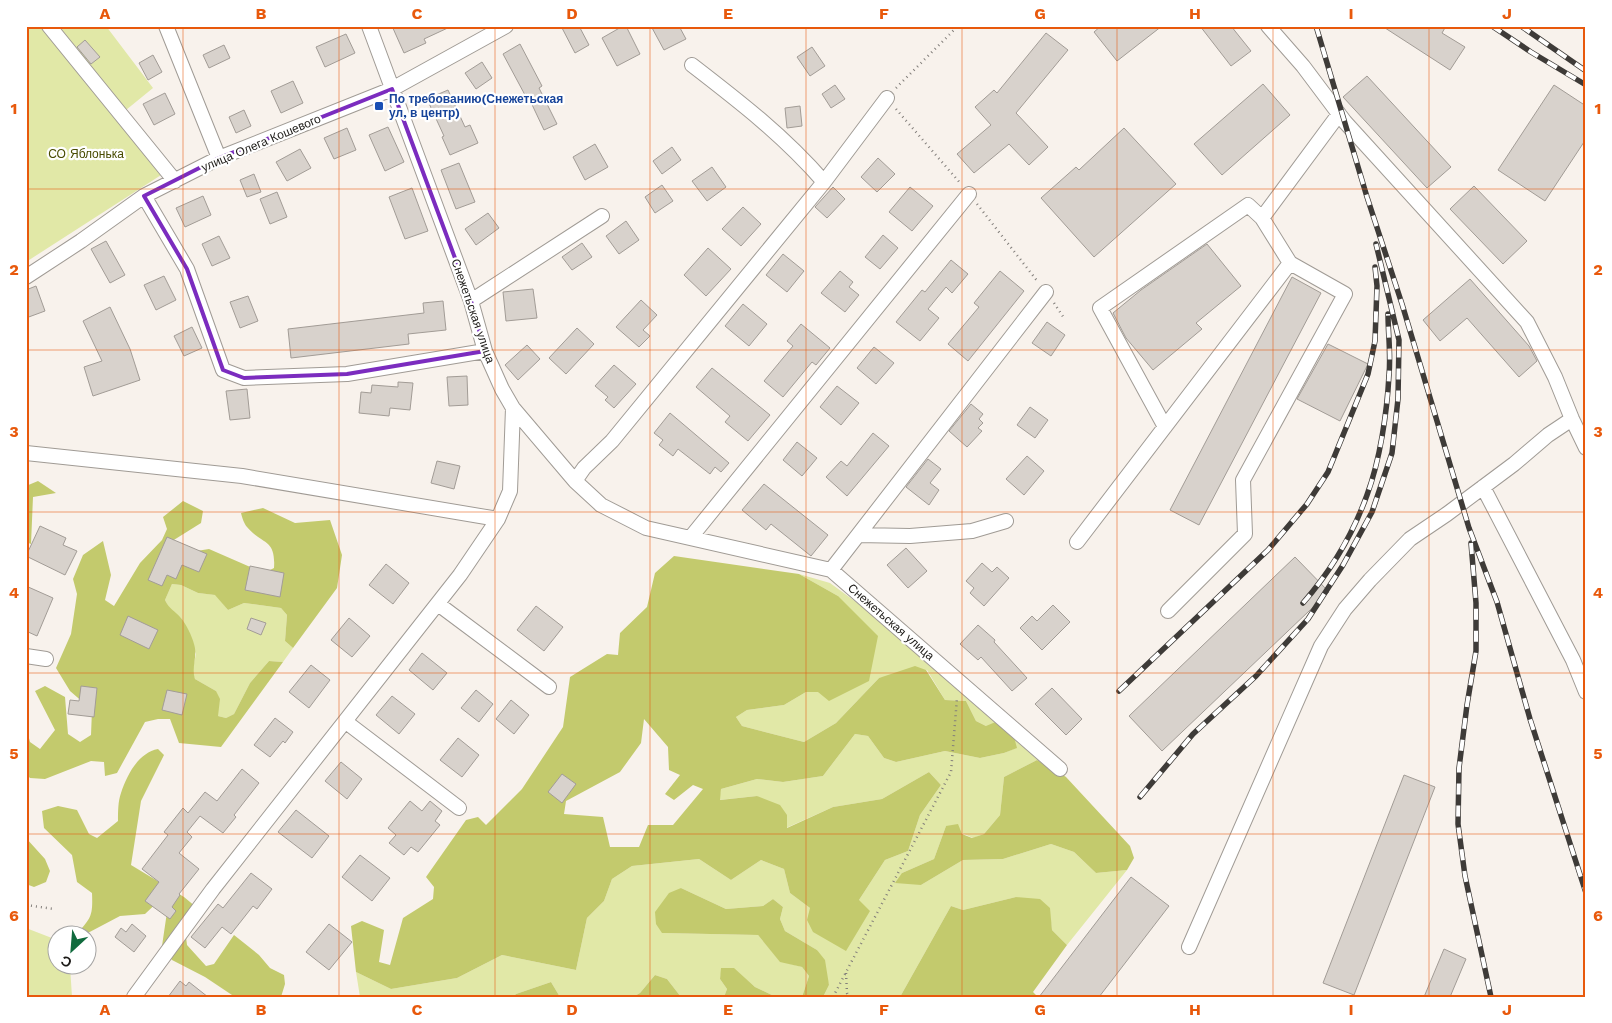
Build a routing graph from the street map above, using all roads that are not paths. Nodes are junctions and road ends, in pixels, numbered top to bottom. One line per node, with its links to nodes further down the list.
1 (49, 26): 11 (street)
2 (166, 26): 10 (street)
3 (369, 26): 7 (street, Снежетьская улица)
4 (506, 26): 7 (street, улица Олега Кошевого)
5 (1268, 26): 9 (street)
6 (692, 65): 12 (street)
7 (392, 88): 10 (street, улица Олега Кошевого); 20 (street, Снежетьская улица)
8 (887, 98): 12 (street)
9 (1339, 114): 16 (street); 23 (street)
10 (219, 158): 11 (street, улица Олега Кошевого)
11 (175, 181): 14 (street, улица Олега Кошевого)
12 (824, 182): 27 (street)
13 (969, 194): 32 (street)
14 (144, 196): 18 (street, улица Олега Кошевого); 21 (street)
15 (602, 216): 20 (street)
16 (1262, 218): 17 (street); 24 (street)
17 (1290, 263): 24 (street); 36 (street)
18 (26, 277)
19 (1046, 292): 31 (street)
20 (471, 301): 21 (street, Снежетьская улица)
21 (485, 351): 22 (street, Снежетьская улица)
22 (513, 408): 27 (street, Снежетьская улица); 29 (street)
23 (1572, 419): 25 (street); 28 (street)
24 (1165, 426): 33 (street)
25 (1586, 448)
26 (26, 453): 29 (street)
27 (575, 481): 32 (street, Снежетьская улица)
28 (1483, 487): 40 (street); 44 (street)
29 (498, 519): 35 (street)
30 (1006, 521): 31 (street)
31 (858, 535): 34 (street)
32 (690, 537): 34 (street, Снежетьская улица)
33 (1077, 542)
34 (831, 570): 42 (street, Снежетьская улица)
35 (438, 604): 39 (street); 41 (street)
36 (1168, 611)
37 (26, 656): 38 (street)
38 (46, 660)
39 (549, 687)
40 (1586, 692)
41 (346, 722): 43 (street); 45 (street)
42 (1060, 769)
43 (460, 808)
44 (1189, 947)
45 (134, 997)

